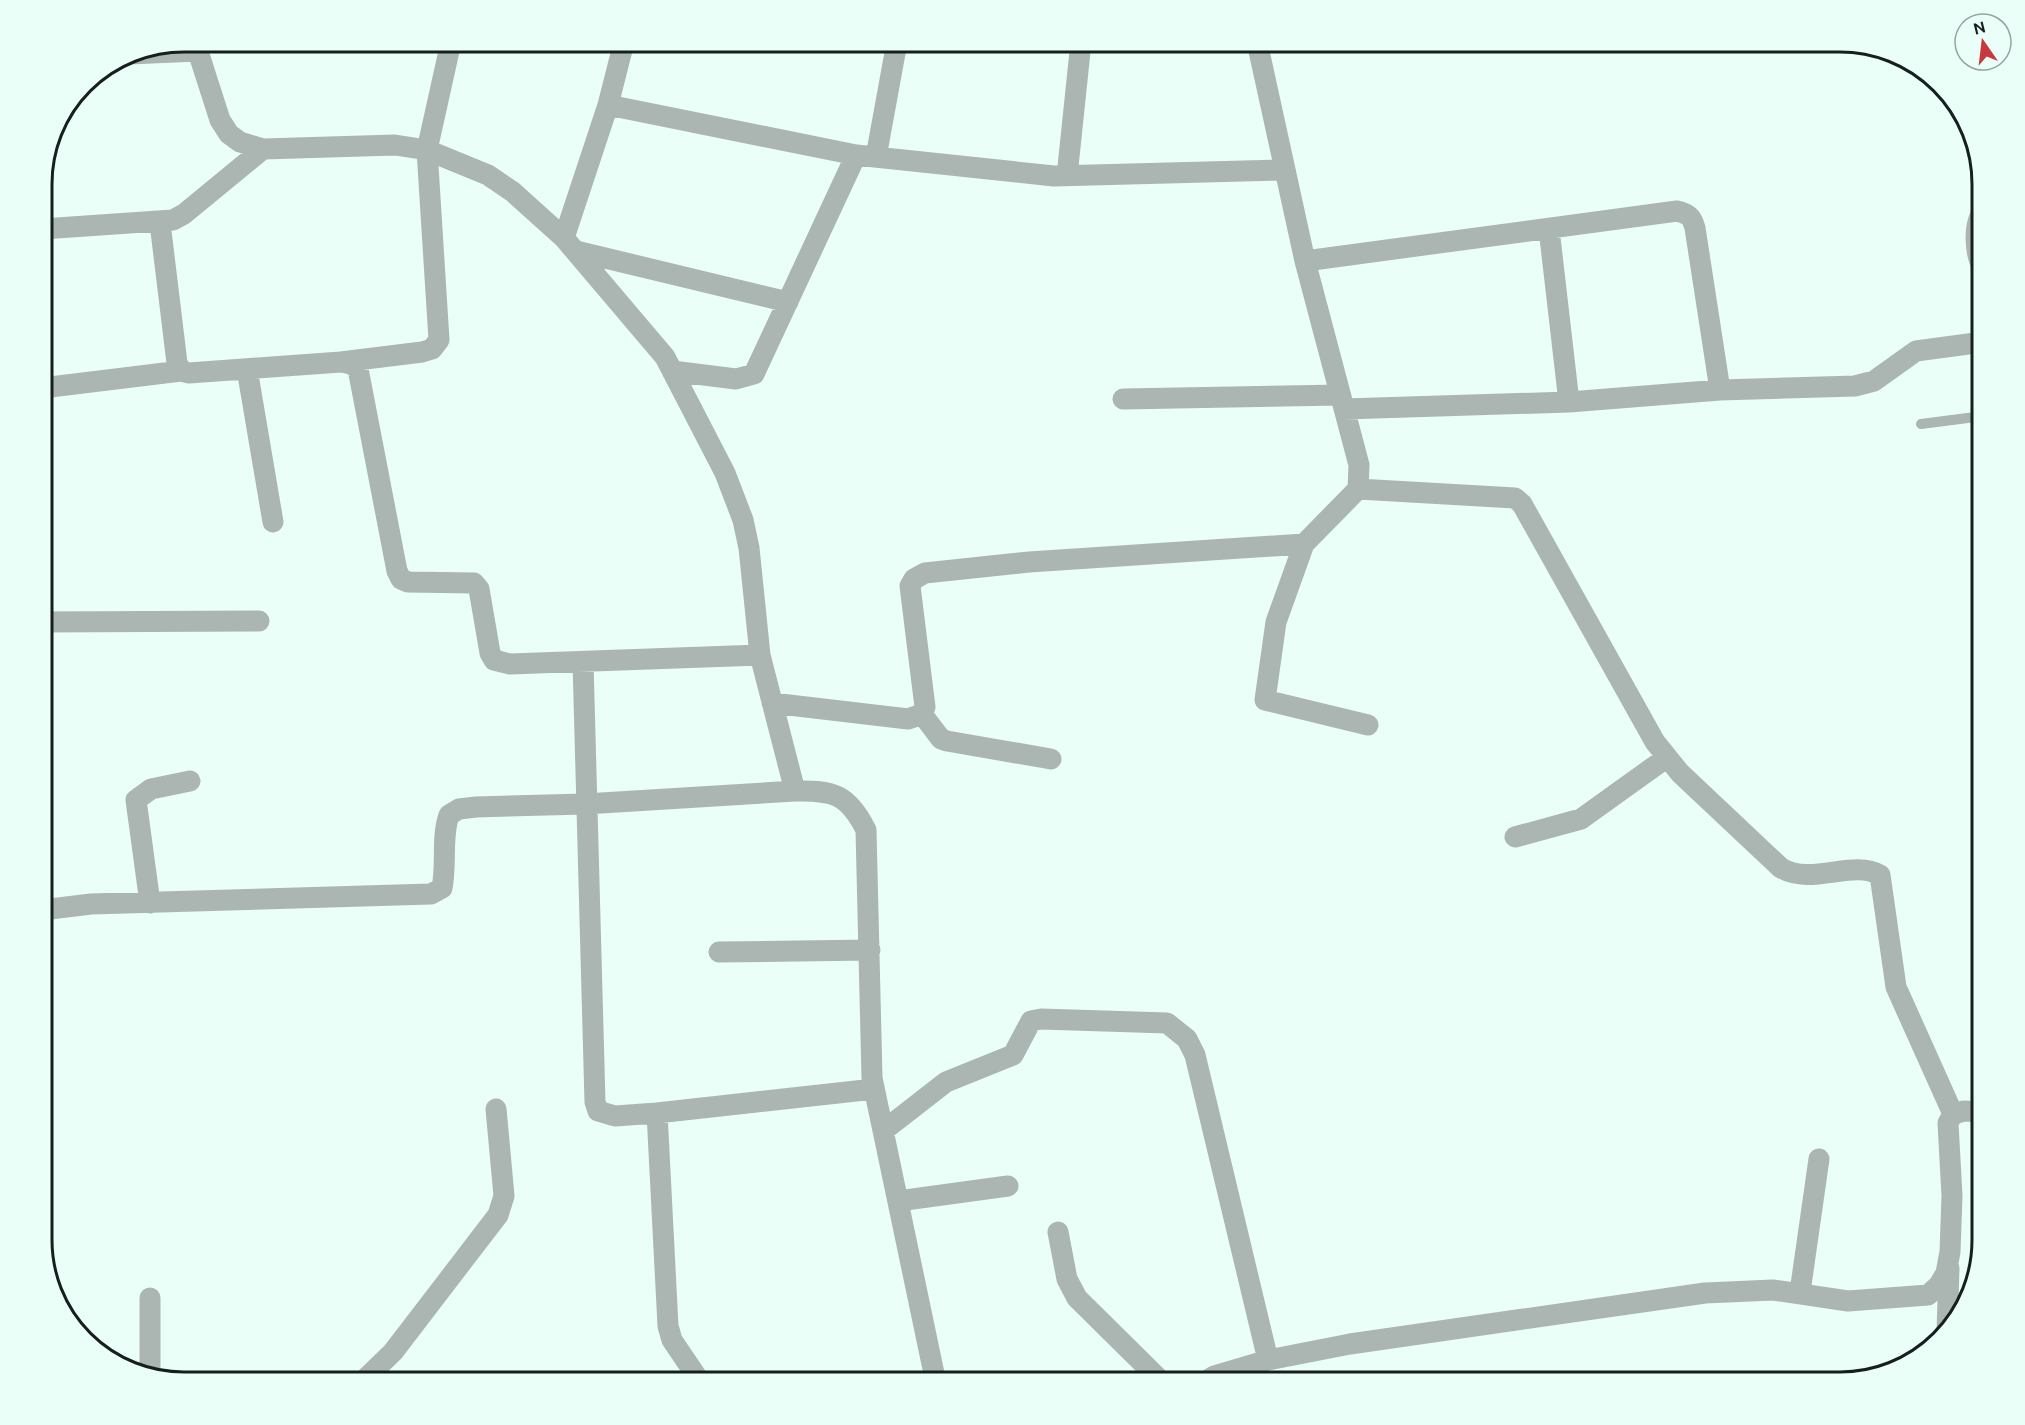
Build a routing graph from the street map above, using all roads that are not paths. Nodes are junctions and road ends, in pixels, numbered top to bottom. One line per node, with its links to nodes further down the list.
1 (199, 52): 8 (street)
2 (449, 52): 9 (street)
3 (621, 52): 7 (street)
4 (894, 52): 10 (street)
5 (1080, 52): 12 (street)
6 (1259, 52): 11 (street)
7 (608, 105): 10 (street); 18 (street)
8 (263, 149): 9 (street); 14 (street)
9 (427, 150): 18 (street); 22 (street)
10 (866, 156): 12 (street); 20 (street)
11 (1283, 170): 12 (street); 19 (street)
12 (1067, 176)
13 (1972, 215): 17 (lane)
14 (160, 223): 15 (street); 24 (street)
15 (53, 228)
16 (1549, 229): 19 (street); 27 (street); 30 (street)
17 (1972, 242)
18 (570, 244): 20 (street); 25 (street)
19 (1305, 261): 29 (street)
20 (788, 302): 25 (street)
21 (1972, 343): 27 (street)
22 (341, 362): 23 (street); 39 (street)
23 (247, 369): 24 (street); 34 (street)
24 (181, 371): 26 (street)
25 (672, 371): 38 (street)
26 (53, 387)
27 (1720, 390): 30 (street)
28 (1124, 399): 29 (street)
29 (1342, 402): 30 (street); 33 (street)
30 (1569, 402)
31 (1972, 417): 32 (lane)
32 (1921, 424)
33 (1359, 489): 35 (street); 43 (street)
34 (273, 522)
35 (1304, 544): 41 (street); 42 (street)
36 (259, 621): 37 (street)
37 (53, 622)
38 (760, 655): 39 (street); 40 (street)
39 (583, 662): 47 (street)
40 (772, 703): 41 (street); 46 (street)
41 (922, 714): 44 (street)
42 (1368, 725)
43 (1666, 758): 48 (street); 57 (street)
44 (1051, 759)
45 (190, 781): 49 (street)
46 (795, 791): 47 (street); 51 (street)
47 (585, 804): 49 (street); 56 (street)
48 (1515, 837)
49 (150, 903): 50 (street)
50 (53, 909)
51 (870, 950): 52 (street); 53 (street)
52 (719, 952)
53 (874, 1089): 56 (street); 58 (street)
54 (496, 1109): 69 (street)
55 (1972, 1111): 57 (street)
56 (657, 1113): 70 (street)
57 (1953, 1114): 63 (street)
58 (883, 1131): 61 (street); 67 (street)
59 (1819, 1159): 64 (street)
60 (1008, 1186): 61 (street)
61 (898, 1202): 71 (street)
62 (1058, 1232): 72 (street)
63 (1950, 1252): 64 (street); 66 (street)
64 (1800, 1292): 67 (street)
65 (150, 1298): 68 (street)
66 (1948, 1317)
67 (1268, 1360): 73 (street)
68 (150, 1367)
69 (372, 1372)
70 (694, 1372)
71 (934, 1372)
72 (1152, 1372)
73 (1228, 1372)

